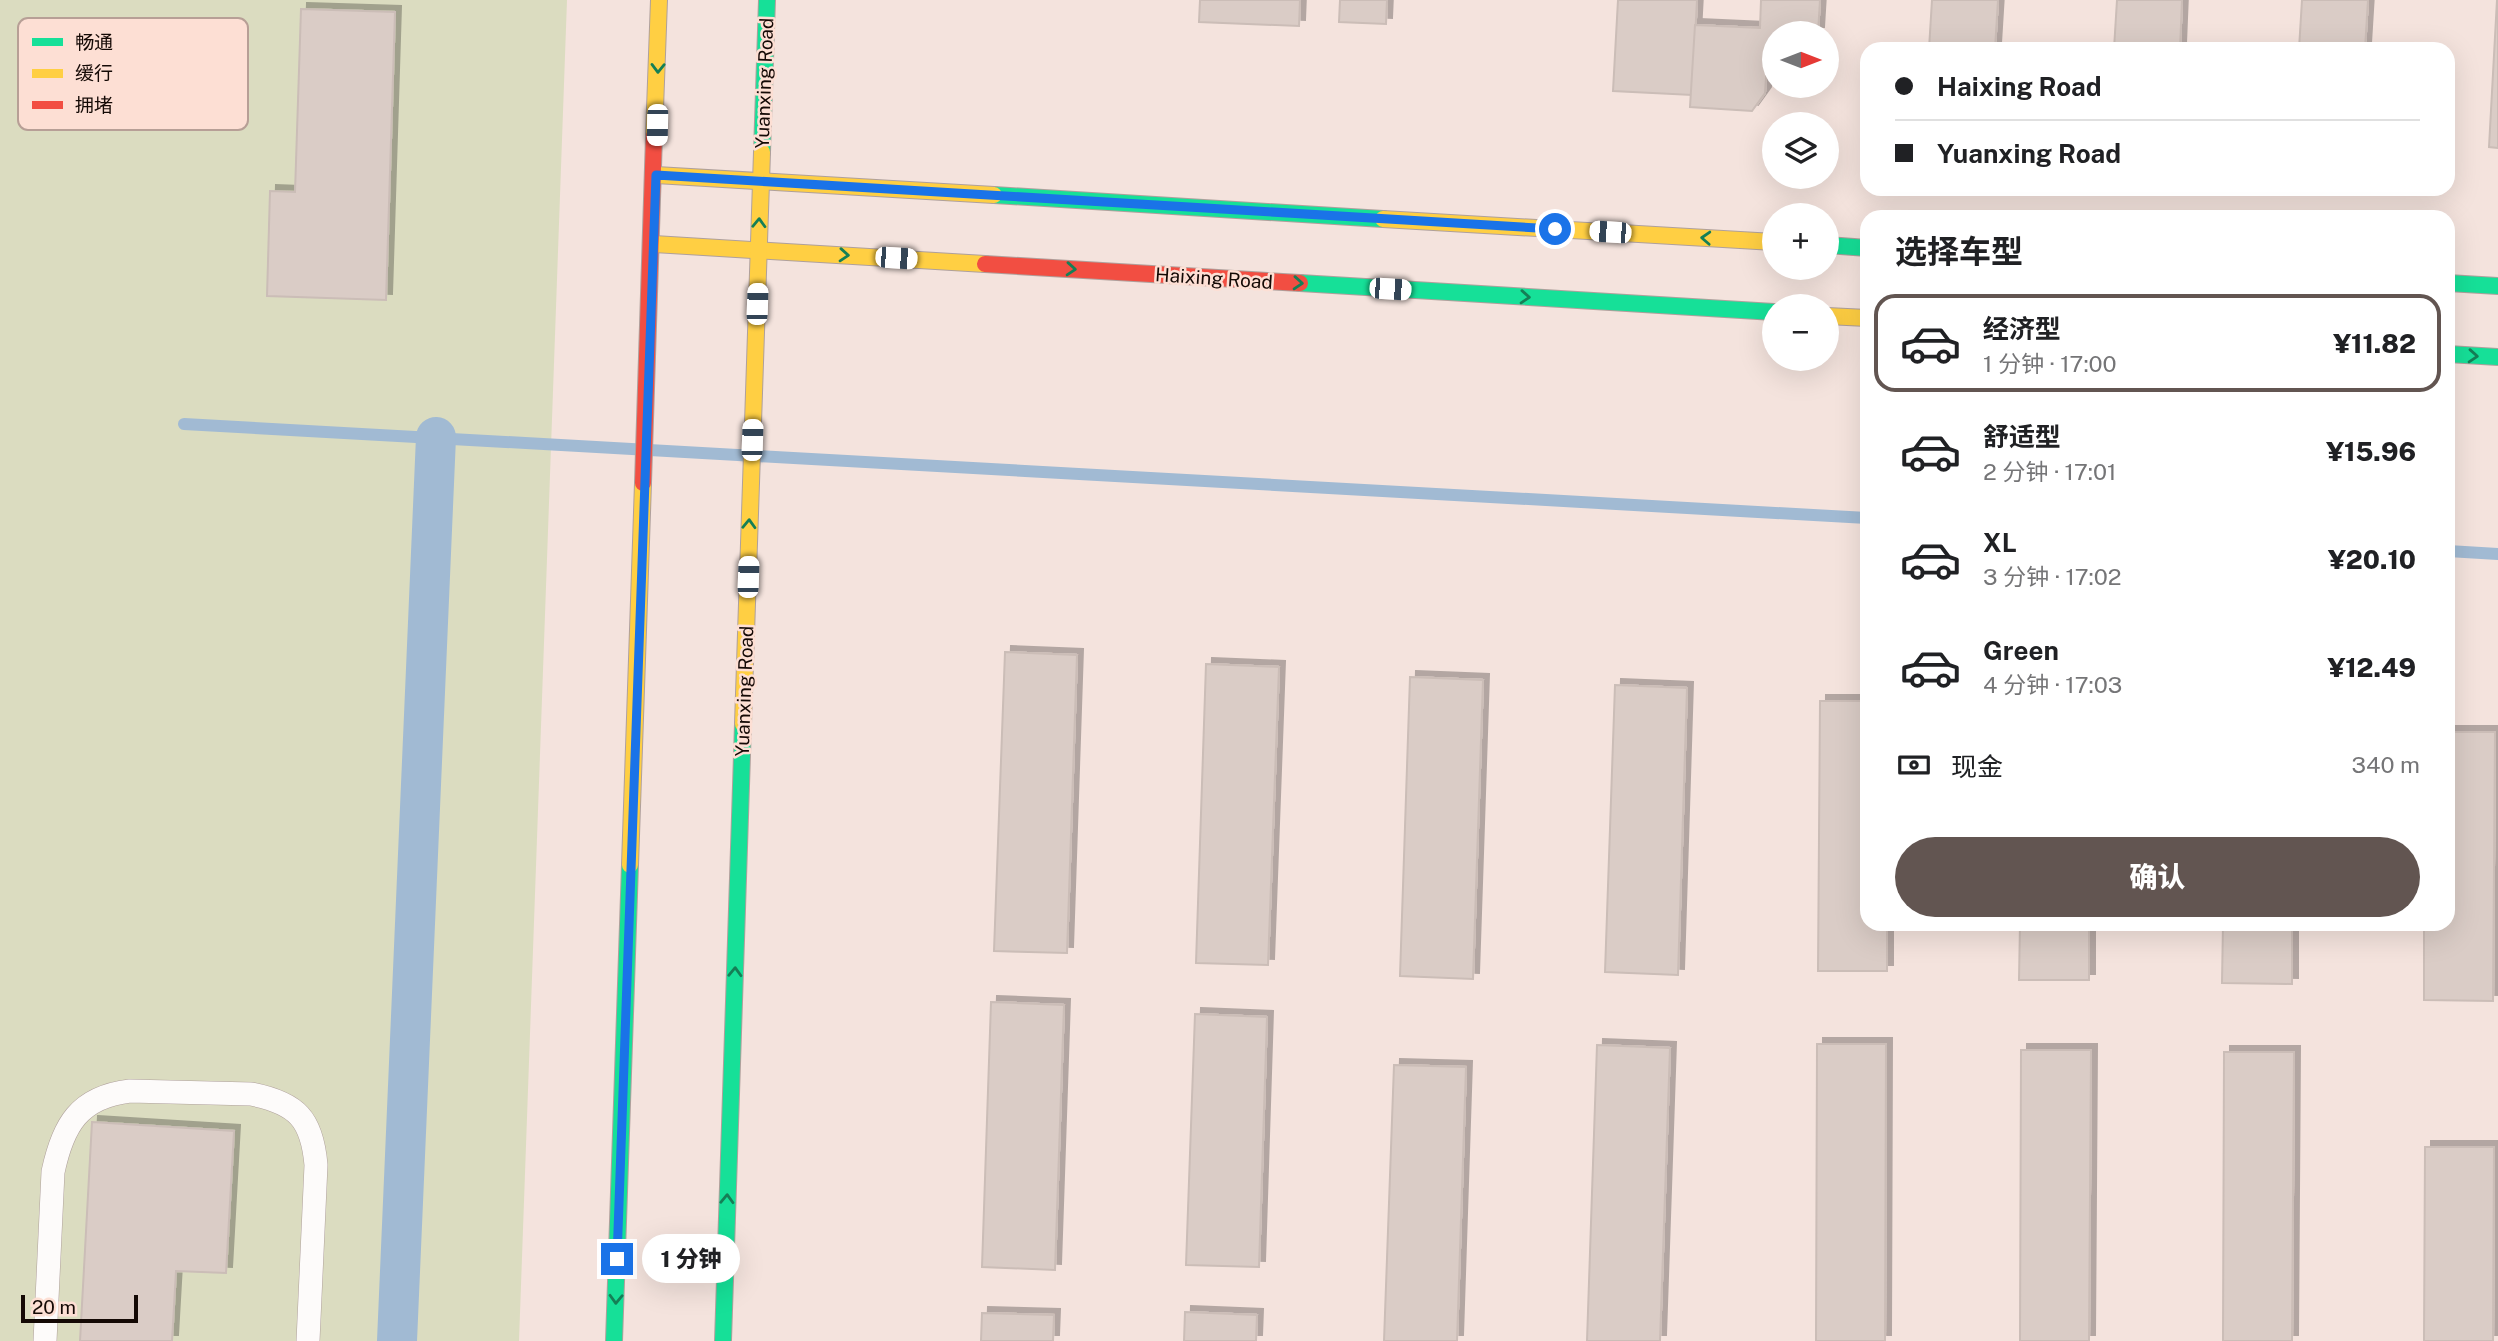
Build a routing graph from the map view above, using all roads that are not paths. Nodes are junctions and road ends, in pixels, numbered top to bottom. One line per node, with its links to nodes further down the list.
1 (659, 0): 3 (main road, one-way to 3)
2 (767, 0): 4 (main road, Yuanxing Road)
3 (656, 175): 4 (main road); 6 (main road)
4 (760, 181): 5 (main road, one-way to 4); 9 (main road, Yuanxing Road, one-way to 4)
5 (1762, 241)
6 (654, 244): 9 (main road, Haixing Road); 19 (main road, one-way to 19)
7 (1839, 246): 8 (main road)
8 (1860, 247)
9 (758, 249): 12 (main road, Haixing Road, one-way to 12); 20 (main road, Yuanxing Road, one-way to 9)
10 (2455, 283): 11 (main road)
11 (2498, 286)
12 (1762, 312)
13 (1839, 317): 14 (main road)
14 (1860, 318)
15 (2455, 354): 16 (main road, one-way to 16)
16 (2498, 357)
17 (45, 1341): 18 (lane)
18 (308, 1341)
19 (614, 1341)
20 (723, 1341)

